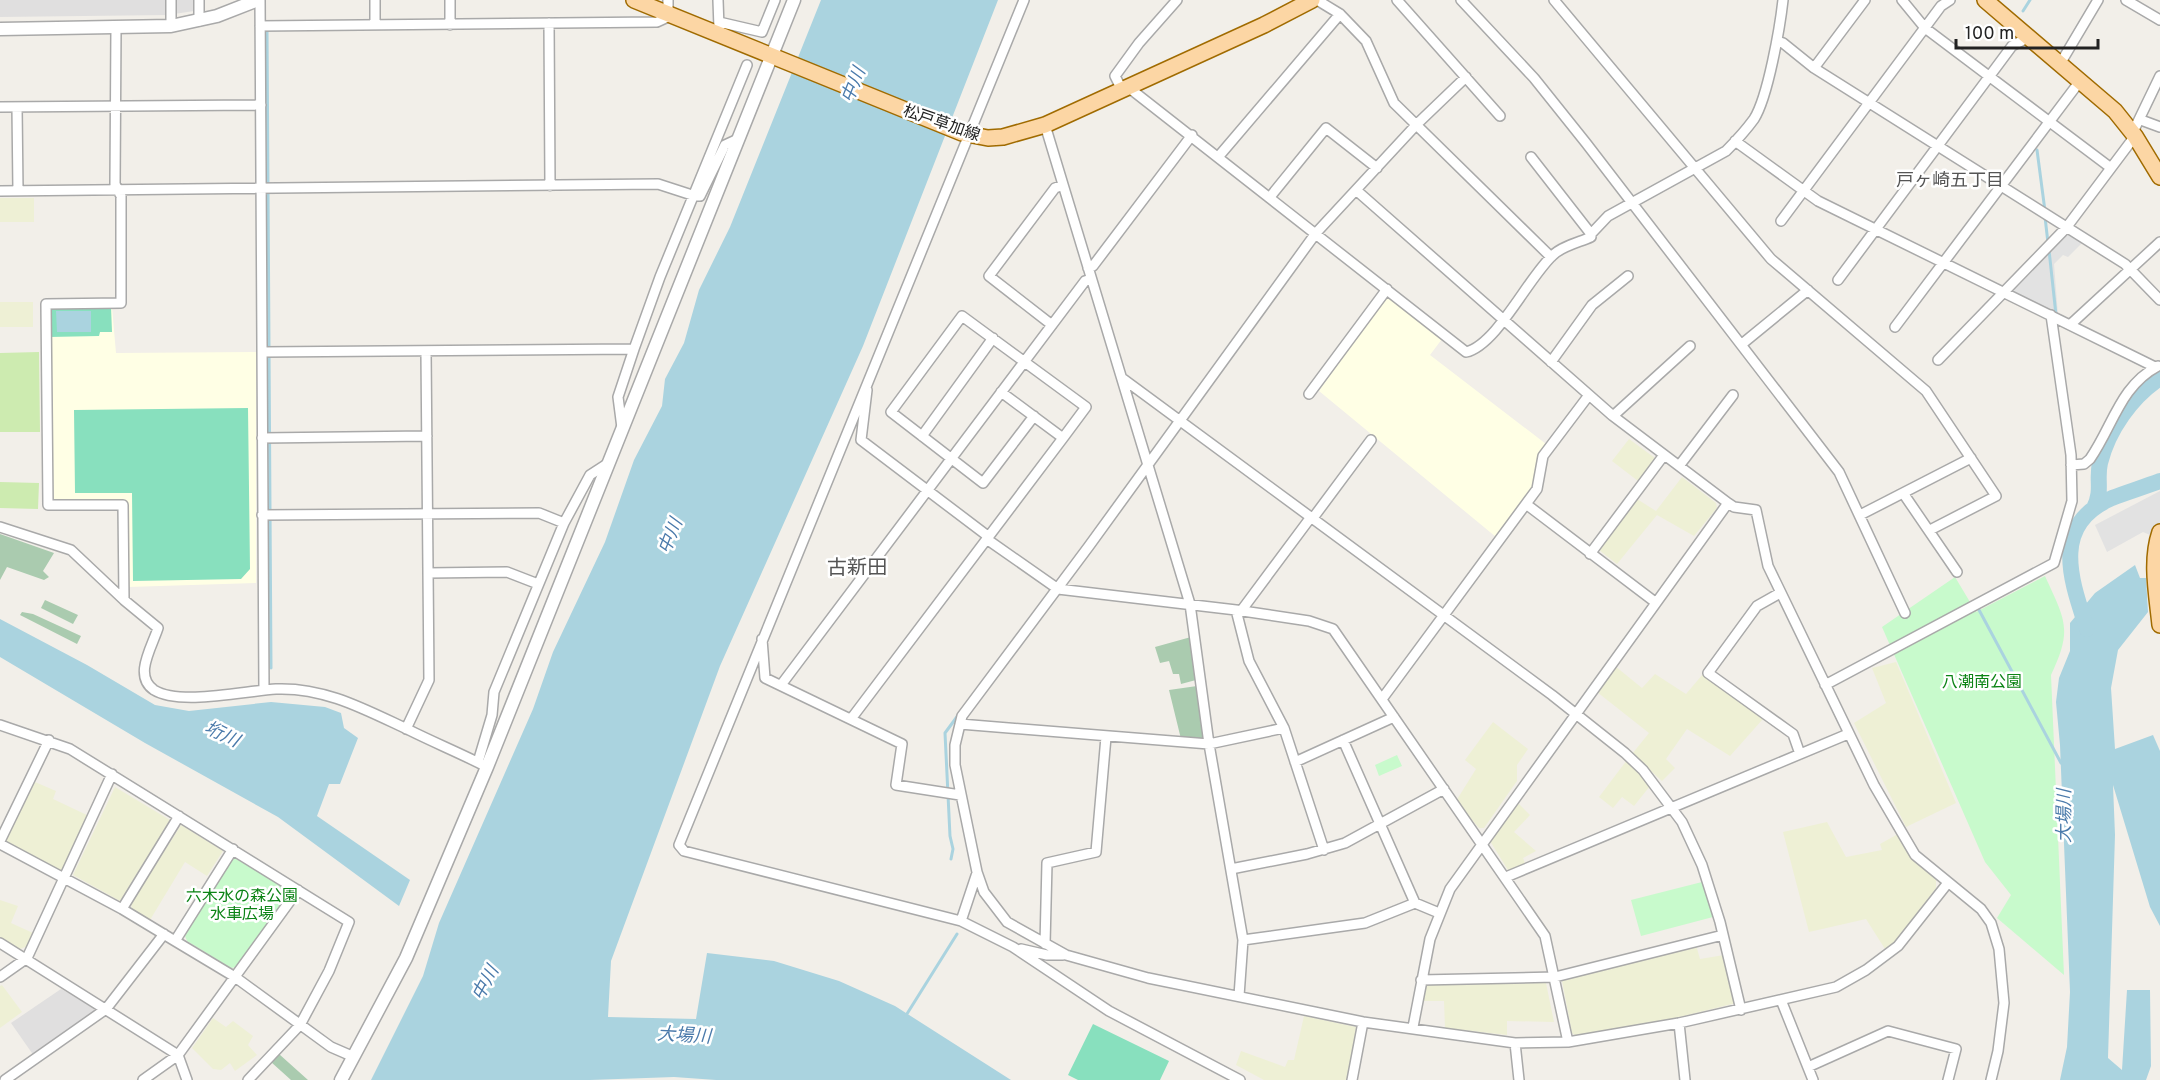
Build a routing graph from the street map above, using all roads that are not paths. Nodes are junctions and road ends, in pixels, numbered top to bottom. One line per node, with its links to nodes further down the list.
1 (171, 0): 30 (street)
2 (199, 0): 26 (street)
3 (259, 0): 26 (street); 31 (street)
4 (375, 0): 28 (street)
5 (450, 0): 29 (street)
6 (634, 0): 23 (main road, 松戸草加線)
7 (718, 0): 33 (street)
8 (775, 0): 33 (street)
9 (794, 0): 38 (street)
10 (1024, 0): 58 (street)
11 (1178, 0): 46 (street)
12 (1314, 0): 24 (street); 46 (main road, 松戸草加線)
13 (1397, 0): 44 (street)
14 (1554, 0): 65 (street)
15 (1783, 0): 37 (street)
16 (1865, 0): 41 (street)
17 (1902, 0): 34 (street)
18 (1950, 0): 34 (street)
19 (1985, 0): 36 (main road)
20 (2098, 0): 39 (street)
21 (2126, 0): 25 (street)
22 (1467, 2): 80 (street)
23 (668, 7): 27 (street); 33 (main road, 松戸草加線)
24 (1340, 14): 54 (street); 63 (street)
25 (2160, 20)
26 (199, 21): 30 (street)
27 (549, 23): 29 (street); 70 (street)
28 (375, 25): 29 (street); 31 (street)
29 (450, 25)
30 (171, 26): 32 (street)
31 (260, 26): 48 (street)
32 (116, 27): 35 (street); 49 (street)
33 (719, 28): 38 (main road, 松戸草加線)
34 (1925, 28): 42 (street); 47 (street)
35 (0, 29)
36 (2027, 38): 39 (main road); 42 (street)
37 (1777, 41): 41 (street); 61 (street)
38 (775, 57): 58 (main road, 松戸草加線); 60 (street)
39 (2060, 64): 45 (main road)
40 (747, 65): 78 (street)
41 (1814, 68): 47 (street)
42 (1989, 76): 53 (street); 62 (street)
43 (2160, 76): 57 (street)
44 (1466, 77): 52 (street); 54 (street)
45 (2080, 81): 53 (street); 57 (main road)
46 (1125, 88): 55 (main road, 松戸草加線); 59 (street)
47 (1869, 103): 62 (street); 77 (street)
48 (261, 105): 49 (street); 72 (street)
49 (116, 106): 51 (street); 73 (street)
50 (0, 107): 51 (street)
51 (17, 107): 76 (street)
52 (1500, 116)
53 (2049, 121): 67 (street); 71 (street)
54 (1417, 124): 66 (street); 87 (street)
55 (1045, 125): 58 (main road, 松戸草加線); 69 (street)
56 (2160, 128): 57 (street)
57 (2136, 129): 67 (street); 68 (main road)
58 (966, 134): 114 (street)
59 (1192, 135): 63 (street); 89 (street)
60 (738, 140): 78 (street); 122 (street)
61 (1735, 141): 65 (street); 77 (street)
62 (1937, 146): 71 (street); 83 (street)
63 (1219, 156): 79 (street)
64 (1531, 158): 85 (street)
65 (1695, 167): 80 (street); 95 (street)
66 (1377, 168): 74 (street); 79 (street)
67 (2111, 168): 82 (street)
68 (2160, 177)
69 (1063, 185): 89 (street); 101 (street)
70 (550, 186): 72 (street); 78 (street)
71 (2001, 186): 82 (street); 88 (street)
72 (266, 188): 73 (street); 107 (street)
73 (118, 189): 76 (street); 154 (street)
74 (1356, 190): 84 (street); 99 (street)
75 (0, 191): 76 (street)
76 (18, 191)
77 (1804, 191): 81 (street); 83 (street)
78 (695, 196): 106 (street)
79 (1270, 198): 84 (street)
80 (1632, 202): 85 (street); 104 (street)
81 (1781, 221)
82 (2066, 228): 90 (street); 96 (street)
83 (1876, 230): 88 (street); 93 (street)
84 (1317, 233): 94 (street); 121 (street)
85 (1591, 234): 87 (street)
86 (2160, 242): 90 (street)
87 (1551, 256): 99 (street)
88 (1944, 262): 96 (street); 102 (street)
89 (1088, 267): 92 (street)
90 (2130, 270): 97 (street); 100 (street)
91 (1628, 276): 111 (street)
92 (1091, 279): 101 (street); 113 (street)
93 (1838, 280)
94 (1387, 289): 99 (street); 116 (street)
95 (1808, 291): 104 (street); 129 (street)
96 (2003, 292): 98 (street); 109 (street)
97 (2160, 300)
98 (2051, 315): 100 (street); 133 (street)
99 (1503, 320): 111 (street)
100 (2071, 324): 112 (street)
101 (1052, 325): 110 (street)
102 (1895, 327)
103 (993, 338): 110 (street); 124 (street); 124 (street)
104 (1742, 344): 141 (street)
105 (1690, 346): 120 (street)
106 (634, 349): 108 (street); 122 (street)
107 (263, 352): 108 (street); 125 (street)
108 (426, 352): 123 (street)
109 (1938, 360)
110 (1024, 361): 115 (street); 126 (street)
111 (1551, 362): 117 (street)
112 (2158, 366): 133 (street)
113 (1122, 378): 121 (street); 132 (street)
114 (866, 385): 135 (street); 161 (street)
115 (1001, 392): 119 (street); 130 (street)
116 (1309, 394)
117 (1589, 395): 120 (street); 138 (street)
118 (1733, 395): 134 (street)
119 (1034, 416): 126 (street); 130 (street)
120 (1613, 416): 128 (street)
121 (1180, 421): 132 (street); 142 (street)
122 (622, 428): 131 (street)
123 (427, 436): 125 (street); 139 (street)
124 (921, 436): 130 (street)
125 (262, 438): 140 (street)
126 (1063, 438): 147 (street)
127 (1371, 440): 142 (street)
128 (1664, 455): 134 (street); 148 (street)
129 (1971, 458): 136 (street); 145 (street)
130 (952, 459): 135 (street)
131 (607, 464): 143 (street); 180 (street)
132 (1148, 464): 152 (street); 156 (street)
133 (2071, 465): 163 (street)
134 (1679, 466): 137 (street)
135 (928, 490): 147 (street); 162 (street)
136 (1903, 493): 141 (street); 145 (street)
137 (1728, 503): 153 (street); 155 (street)
138 (1526, 504): 148 (street); 159 (street)
139 (427, 514): 140 (street); 143 (street); 150 (street)
140 (262, 515): 164 (street)
141 (1860, 515): 158 (street)
142 (1312, 518): 157 (street); 159 (street)
143 (564, 522): 151 (street)
144 (0, 527): 154 (street)
145 (1930, 530): 149 (street)
146 (2160, 532): 160 (main road)
147 (989, 538): 152 (street); 168 (street)
148 (1590, 554): 155 (street)
149 (1957, 572)
150 (428, 573): 151 (street); 172 (street)
151 (538, 584): 180 (street)
152 (1058, 589): 156 (street); 169 (street)
153 (1780, 593): 163 (street); 178 (street)
154 (124, 600): 164 (street)
155 (1654, 602): 166 (street)
156 (1190, 604): 157 (street); 177 (street)
157 (1239, 610): 165 (street); 171 (street)
158 (1905, 613)
159 (1444, 615): 165 (street); 166 (street)
160 (2160, 625)
161 (762, 637): 162 (street); 200 (street)
162 (781, 685): 168 (street)
163 (1825, 685): 173 (street)
164 (264, 690): 172 (street)
165 (1382, 699): 167 (street)
166 (1575, 714): 184 (street); 187 (street)
167 (1394, 717): 176 (street); 182 (street)
168 (851, 719): 183 (street)
169 (960, 724): 174 (street); 183 (street)
170 (0, 725): 175 (street)
171 (1284, 728): 177 (street); 179 (street)
172 (406, 729): 180 (street)
173 (1848, 734): 178 (street); 195 (street)
174 (1106, 737): 177 (street); 206 (street)
175 (49, 740): 181 (street); 188 (street)
176 (1343, 740): 179 (street); 186 (street)
177 (1209, 744): 191 (street)
178 (1800, 754): 184 (street)
179 (1295, 762): 190 (street)
180 (483, 765): 225 (street)
181 (112, 774): 185 (street); 194 (street)
182 (1444, 789): 186 (street); 187 (street)
183 (960, 795): 192 (street)
184 (1673, 808): 193 (street); 202 (street)
185 (179, 816): 189 (street); 198 (street)
186 (1381, 825): 190 (street); 197 (street)
187 (1482, 842): 193 (street); 199 (street)
188 (0, 843): 194 (street)
189 (232, 849): 196 (street); 204 (street)
190 (1324, 850): 191 (street)
191 (1231, 869): 203 (street)
192 (977, 872): 200 (street); 206 (street)
193 (1506, 877): 212 (street)
194 (64, 878): 198 (street); 209 (street)
195 (1947, 884): 215 (street); 238 (street)
196 (298, 890): 211 (street); 220 (street)
197 (1415, 903): 199 (street); 203 (street)
198 (122, 909): 201 (street)
199 (1439, 913): 213 (street)
200 (961, 921): 207 (street)
201 (164, 934): 204 (street); 216 (street)
202 (1723, 934): 212 (street); 217 (street)
203 (1243, 940): 214 (street)
204 (175, 941): 211 (street)
205 (0, 943): 209 (street)
206 (1045, 944): 208 (street)
207 (1013, 947): 208 (street); 232 (street)
208 (1066, 955): 214 (street)
209 (27, 958): 210 (street); 216 (street)
210 (0, 977)
211 (235, 977): 220 (street); 224 (street)
212 (1555, 977): 213 (street); 223 (street)
213 (1421, 980): 221 (street)
214 (1239, 996): 218 (street)
215 (1781, 1000): 217 (street); 226 (street)
216 (106, 1009): 224 (street); 227 (street)
217 (1741, 1010): 219 (street)
218 (1363, 1022): 221 (street); 233 (street)
219 (1679, 1023): 223 (street); 235 (street)
220 (300, 1025): 225 (street); 230 (street)
221 (1413, 1027): 222 (street)
222 (1515, 1042): 223 (street); 234 (street)
223 (1568, 1042)
224 (178, 1055): 228 (street); 229 (street)
225 (354, 1057): 231 (street)
226 (1808, 1067): 236 (street); 237 (street)
227 (5, 1080)
228 (142, 1080)
229 (187, 1080)
230 (248, 1080)
231 (341, 1080)
232 (1240, 1080)
233 (1352, 1080)
234 (1519, 1080)
235 (1685, 1080)
236 (1813, 1080)
237 (1948, 1080)
238 (1991, 1080)

